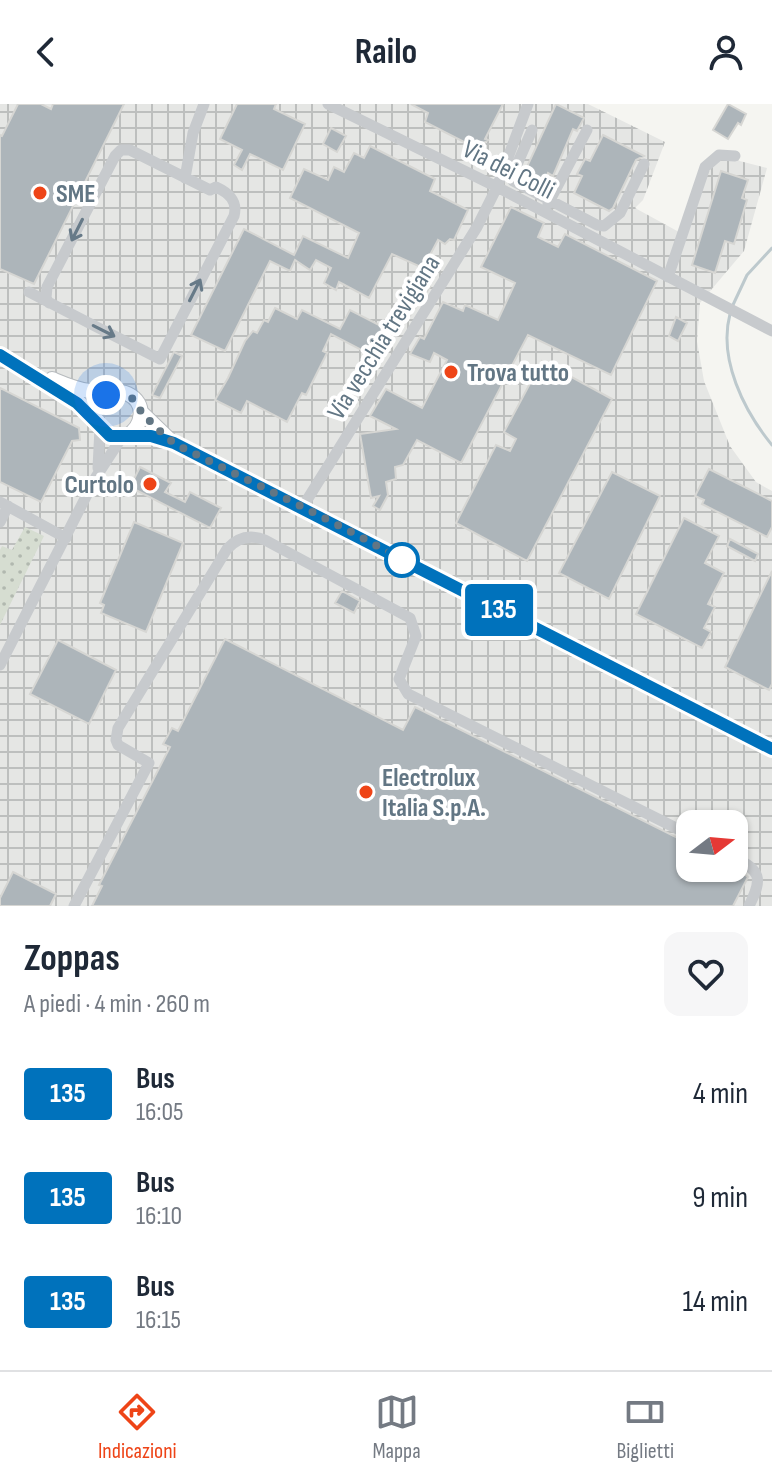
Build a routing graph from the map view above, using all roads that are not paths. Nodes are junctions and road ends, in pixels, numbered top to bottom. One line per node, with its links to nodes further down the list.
1 (204, 104): 8 (street)
2 (328, 104): 9 (street, Via dei Colli)
3 (528, 104): 9 (street, Via vecchia trevigiana)
4 (532, 130): 10 (street)
5 (587, 130): 10 (street)
6 (735, 156): 11 (street)
7 (644, 164): 10 (street)
8 (185, 178): 8 (street, one-way to 8)
9 (497, 187): 10 (street, Via dei Colli); 21 (street, Via vecchia trevigiana)
10 (547, 206): 11 (street, Via dei Colli)
11 (668, 277): 12 (street, Via dei Colli)
12 (772, 331)
13 (6, 357): 14 (main road); 16 (main road)
14 (113, 393): 15 (main road); 16 (main road)
15 (141, 412): 17 (main road); 18 (main road)
16 (98, 425): 17 (main road); 19 (street)
17 (125, 437): 18 (main road); 19 (street)
18 (174, 443): 21 (main road)
19 (96, 477): 23 (street)
20 (4, 504): 22 (street); 23 (street)
21 (302, 508): 25 (main road)
22 (0, 522)
23 (66, 538): 24 (street)
24 (0, 665)
25 (772, 749)
26 (676, 828): 28 (street)
27 (748, 864): 29 (street)
28 (74, 906)
29 (749, 906)

